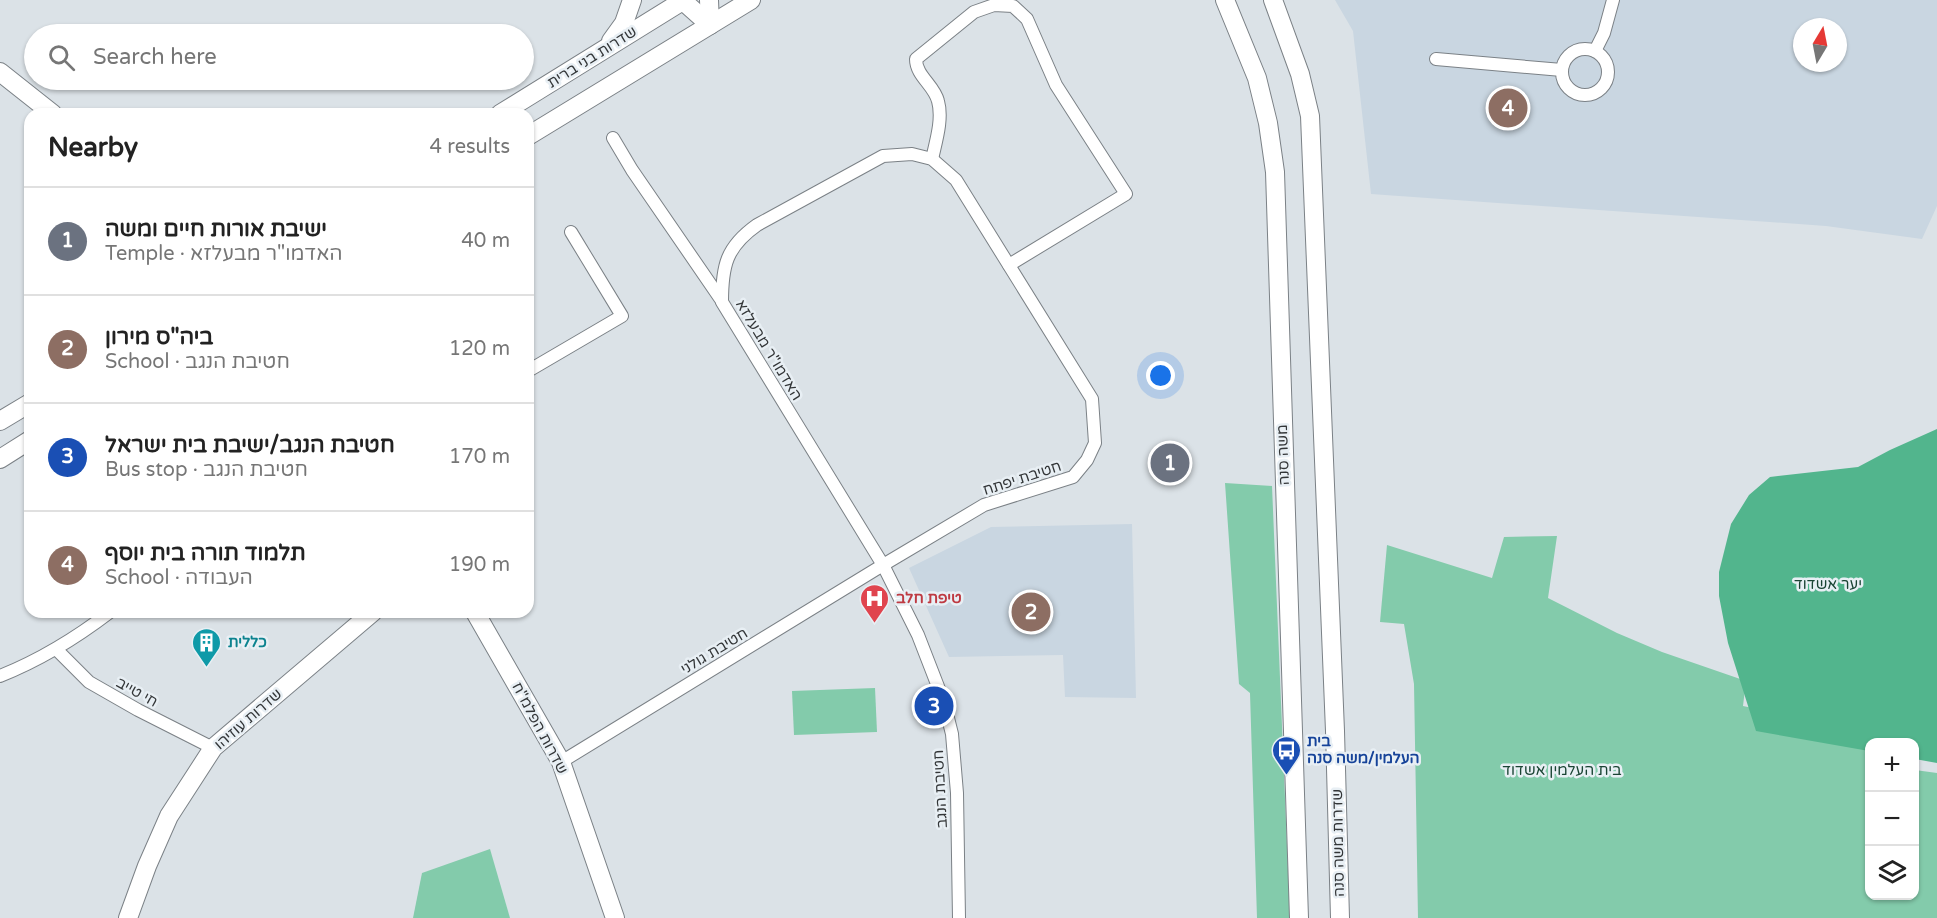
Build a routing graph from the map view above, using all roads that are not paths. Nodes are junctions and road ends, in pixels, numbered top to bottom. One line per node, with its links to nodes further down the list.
1 (632, 0): 9 (main road)
2 (683, 0): 8 (main road); 9 (main road, שדרות בני ברית)
3 (709, 0): 8 (main road)
4 (751, 0): 8 (main road)
5 (1224, 0): 38 (main road, משה סנה)
6 (1273, 0): 39 (main road, שדרות משה סנה)
7 (1613, 0): 10 (street)
8 (710, 25): 16 (main road)
9 (605, 48): 15 (main road, שדרות בני ברית)
10 (1595, 51): 12 (street); 12 (street)
11 (1436, 58): 12 (street)
12 (1562, 70)
13 (0, 72): 14 (main road)
14 (45, 108)
15 (510, 108)
16 (534, 132)
17 (614, 138): 21 (street)
18 (933, 159): 20 (street); 20 (street); 21 (street, האדמו"ר מבעלזא)
19 (571, 232): 22 (street)
20 (1009, 265): 27 (street, חטיבת יפתח)
21 (722, 302): 27 (street, האדמו"ר מבעלזא)
22 (534, 367)
23 (24, 406): 24 (main road)
24 (0, 421)
25 (24, 444): 26 (main road)
26 (0, 459)
27 (883, 565): 34 (street, חטיבת גולני); 37 (street, חטיבת הנגב)
28 (102, 618): 31 (street)
29 (367, 618): 33 (main road, שדרות עוזיהו)
30 (476, 618): 34 (main road, שדרות הפלמ"ח)
31 (56, 649): 32 (street); 33 (street, חי טייב)
32 (0, 676)
33 (213, 748): 35 (main road, שדרות עוזיהו)
34 (561, 762): 36 (main road, שדרות הפלמ"ח)
35 (128, 918)
36 (615, 918)
37 (959, 918)
38 (1299, 918)
39 (1340, 918)

